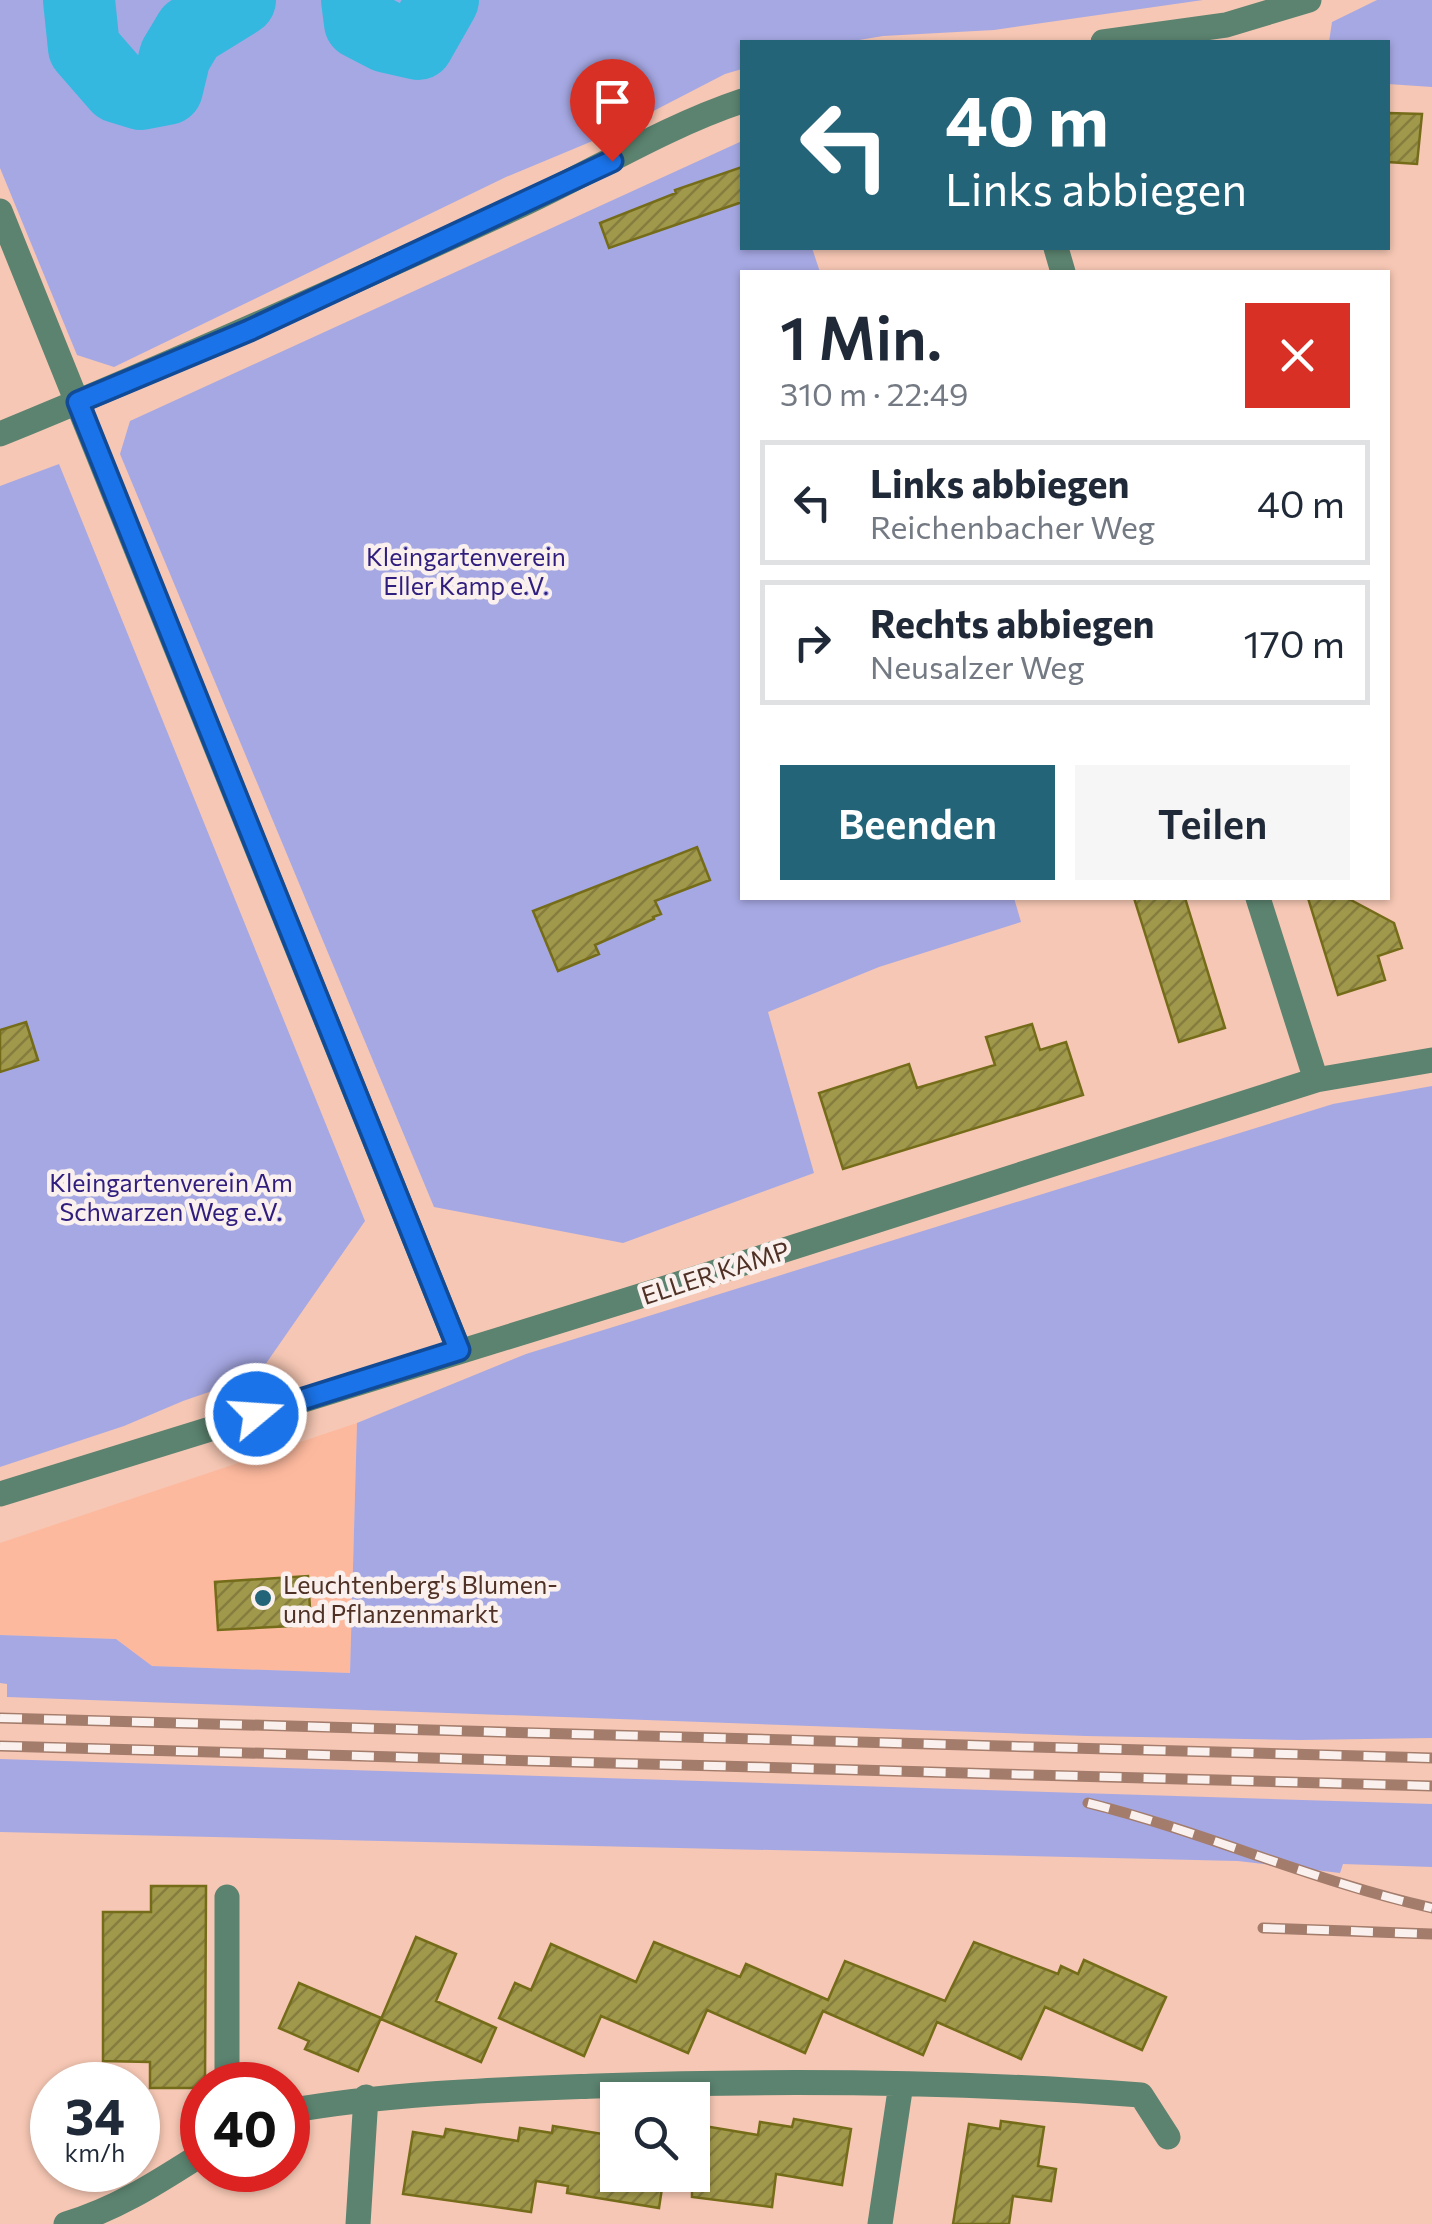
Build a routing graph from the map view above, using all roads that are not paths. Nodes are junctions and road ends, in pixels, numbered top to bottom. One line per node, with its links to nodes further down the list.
1 (1309, 0): 2 (street)
2 (1117, 40)
3 (740, 103): 5 (street)
4 (0, 211): 5 (street)
5 (78, 402): 6 (street); 10 (street)
6 (0, 434)
7 (1259, 900): 9 (street)
8 (1432, 1060): 9 (street, ELLER KAMP)
9 (1316, 1080): 10 (street, ELLER KAMP)
10 (459, 1350): 11 (street, ELLER KAMP)
11 (0, 1494)
12 (227, 1897): 13 (street)
13 (227, 2062)
14 (901, 2084): 15 (street); 17 (street); 21 (street)
15 (366, 2098): 16 (street); 20 (street)
16 (310, 2107)
17 (1168, 2137)
18 (180, 2168): 19 (street)
19 (66, 2224)
20 (358, 2224)
21 (880, 2224)

